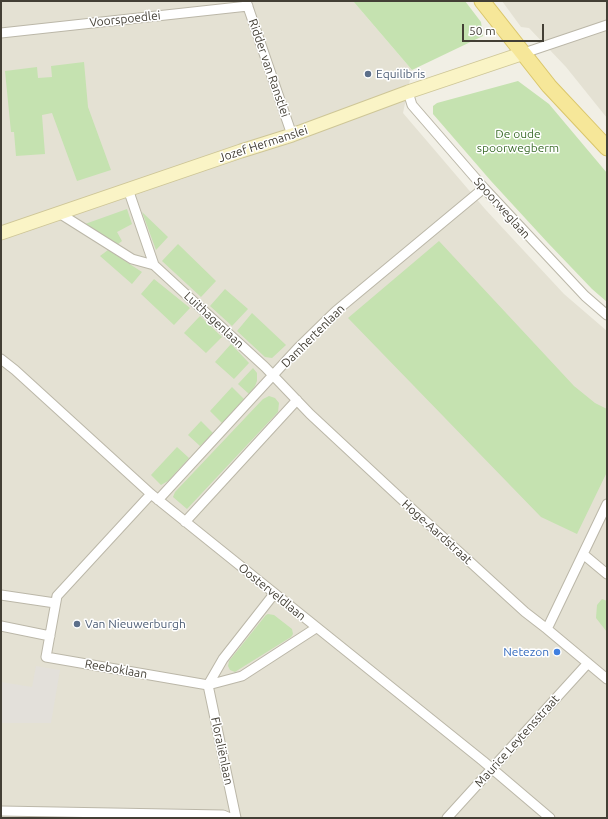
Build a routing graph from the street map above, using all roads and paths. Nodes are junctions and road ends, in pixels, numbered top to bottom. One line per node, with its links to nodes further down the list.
1 (482, 1): 5 (main road)
2 (247, 3): 4 (street, Voorspoedlei); 7 (street, Ridder van Ranstlei)
3 (607, 25): 5 (street)
4 (1, 33)
5 (524, 53): 6 (street, Jozef Hermanslei); 8 (main road)
6 (408, 92): 7 (street, Jozef Hermanslei); 9 (street, Spoorweglaan)
7 (292, 135): 10 (street, Jozef Hermanslei)
8 (607, 148)
9 (484, 188): 14 (street, Spoorweglaan); 16 (street, Damhertenlaan)
10 (128, 189): 11 (street, Jozef Hermanslei); 13 (street, Luithagenlaan)
11 (59, 213): 12 (street, Jozef Hermanslei); 13 (street, Luithagenlaan)
12 (1, 233)
13 (154, 265): 16 (street, Luithagenlaan)
14 (607, 315)
15 (1, 360): 18 (street, Oosterveldlaan)
16 (273, 376): 17 (street, Hoge-Aardstraat); 18 (street, Damhertenlaan)
17 (297, 400): 20 (street); 28 (street, Hoge-Aardstraat)
18 (154, 497): 20 (street, Oosterveldlaan); 25 (street, Damhertenlaan)
19 (607, 504): 21 (street)
20 (184, 522): 23 (street, Oosterveldlaan)
21 (583, 554): 22 (street); 28 (street)
22 (607, 574)
23 (274, 594): 27 (street, Oosterveldlaan); 32 (street)
24 (1, 595): 25 (street)
25 (55, 603): 29 (street, Damhertenlaan)
26 (1, 626): 29 (street)
27 (316, 628): 32 (street); 33 (street, Oosterveldlaan)
28 (547, 628): 30 (street, Hoge-Aardstraat)
29 (50, 636): 32 (street, Reeboklaan)
30 (588, 663): 31 (street, Hoge-Aardstraat); 33 (street, Maurice Leytensstraat)
31 (607, 679)
32 (208, 685): 36 (street, Floraliënlaan)
33 (492, 769): 37 (street, Maurice Leytensstraat); 38 (street, Oosterveldlaan)
34 (1, 811): 35 (street)
35 (230, 818)
36 (236, 818)
37 (447, 818)
38 (550, 818)

